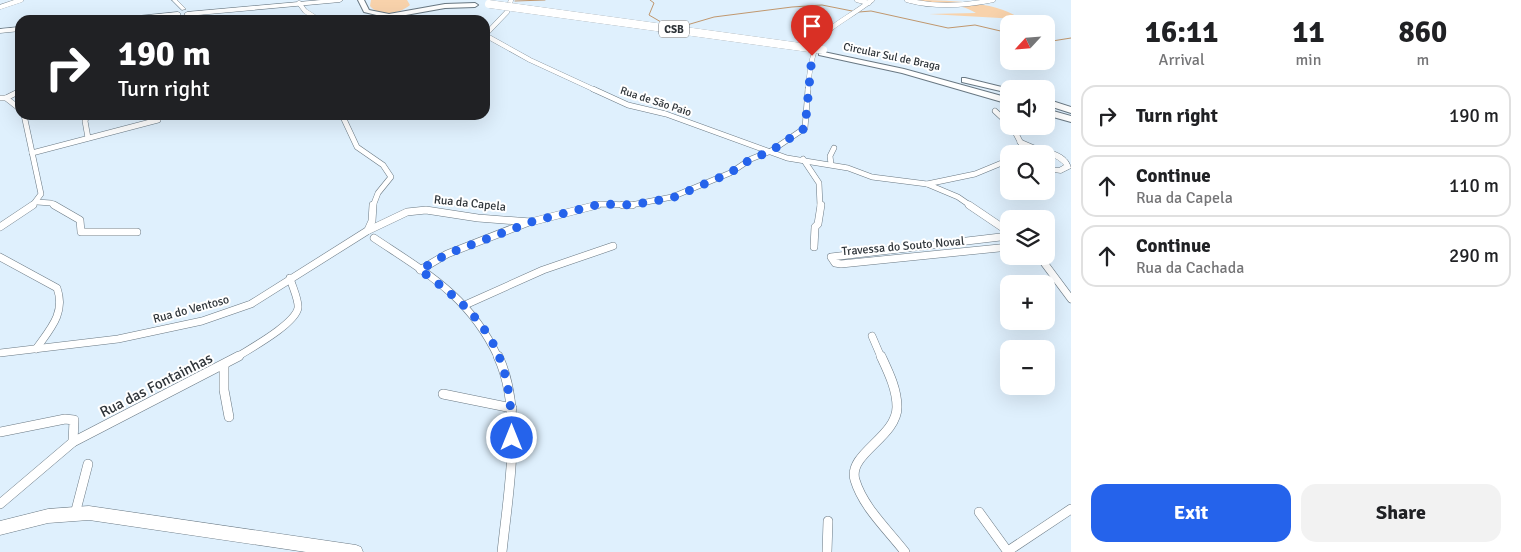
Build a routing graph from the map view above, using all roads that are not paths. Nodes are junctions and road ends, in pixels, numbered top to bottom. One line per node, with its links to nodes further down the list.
1 (21, 0): 18 (street)
2 (174, 0): 19 (street)
3 (328, 0): 13 (main road)
4 (340, 0): 13 (main road)
5 (442, 0): 16 (highway, Circular Sul de Braga / CSB)
6 (462, 0): 17 (highway, Circular Sul de Braga / CSB)
7 (511, 0): 24 (street)
8 (857, 0): 12 (street)
9 (908, 0): 10 (street)
10 (993, 0)
11 (363, 1): 14 (highway); 22 (highway)
12 (870, 1): 53 (street, Rua da Capela)
13 (316, 2): 15 (main road)
14 (416, 2)
15 (299, 3): 19 (main road); 21 (street)
16 (475, 5): 17 (highway, Circular Sul de Braga / CSB); 23 (highway)
17 (487, 5): 28 (highway, Circular Sul de Braga / CSB, bridge)
18 (0, 7)
19 (182, 11): 20 (main road)
20 (168, 15)
21 (310, 15)
22 (381, 15)
23 (391, 15)
24 (490, 28)
25 (15, 30): 26 (main road)
26 (0, 31)
27 (490, 37): 53 (street, Rua de São Paio)
28 (823, 52): 29 (highway, Circular Sul de Braga / CSB); 33 (highway)
29 (1000, 91)
30 (15, 94): 32 (street)
31 (0, 98): 32 (street)
32 (6, 98): 36 (street)
33 (1000, 98)
34 (1071, 101): 35 (highway)
35 (1055, 102)
36 (15, 105)
37 (1055, 105): 39 (highway)
38 (995, 111): 41 (street)
39 (1071, 111)
40 (1055, 115): 42 (highway)
41 (1000, 116)
42 (1071, 119)
43 (26, 120): 54 (street)
44 (85, 120): 48 (street)
45 (158, 120): 48 (street)
46 (344, 120): 66 (street)
47 (1016, 135): 49 (street)
48 (88, 138): 54 (street)
49 (1020, 142): 50 (street); 51 (street)
50 (1022, 145)
51 (1027, 145)
52 (834, 148): 57 (street)
53 (771, 151): 56 (street, Rua de São Paio); 63 (street, Rua da Capela)
54 (32, 153): 62 (street)
55 (1055, 156): 59 (main road)
56 (803, 159): 57 (street, Rua de São Paio); 72 (street)
57 (831, 164): 61 (street, Rua de São Paio)
58 (1000, 164): 61 (street)
59 (1070, 166): 60 (main road)
60 (1055, 170)
61 (927, 184): 64 (street)
62 (36, 202): 65 (street); 67 (street)
63 (531, 222): 66 (street, Rua da Capela); 79 (street)
64 (1000, 226)
65 (0, 227)
66 (368, 231): 80 (street, Rua do Ventoso)
67 (137, 232)
68 (1000, 237): 70 (street, Travessa do Souto Noval)
69 (374, 238): 79 (street)
70 (957, 242): 73 (street, Travessa do Souto Noval); 75 (street)
71 (613, 246): 82 (street)
72 (814, 247)
73 (899, 248): 77 (street); 77 (street, Travessa do Souto Noval)
74 (1000, 248): 75 (street, Travessa do Souto Noval)
75 (966, 251): 77 (street, Travessa do Souto Noval)
76 (0, 257): 84 (street)
77 (907, 258)
78 (1046, 265): 81 (street)
79 (420, 270): 82 (street)
80 (290, 278): 84 (street, Rua do Ventoso); 86 (street, Rua das Fontainhas)
81 (1071, 299)
82 (465, 305): 88 (street)
83 (872, 336): 103 (street)
84 (36, 349): 85 (street, Rua do Ventoso)
85 (0, 353)
86 (224, 365): 89 (street); 91 (street, Rua das Fontainhas)
87 (443, 394): 88 (street)
88 (512, 408): 101 (street)
89 (229, 417)
90 (0, 432): 91 (street)
91 (73, 442): 93 (street, Rua das Fontainhas)
92 (88, 464): 96 (street)
93 (0, 504)
94 (1071, 509): 104 (street)
95 (979, 512): 104 (street)
96 (75, 514): 98 (main road); 99 (main road)
97 (828, 521): 102 (street)
98 (0, 528)
99 (309, 549): 100 (main road)
100 (356, 552)
101 (502, 552)
102 (826, 552)
103 (905, 552)
104 (1008, 552)

